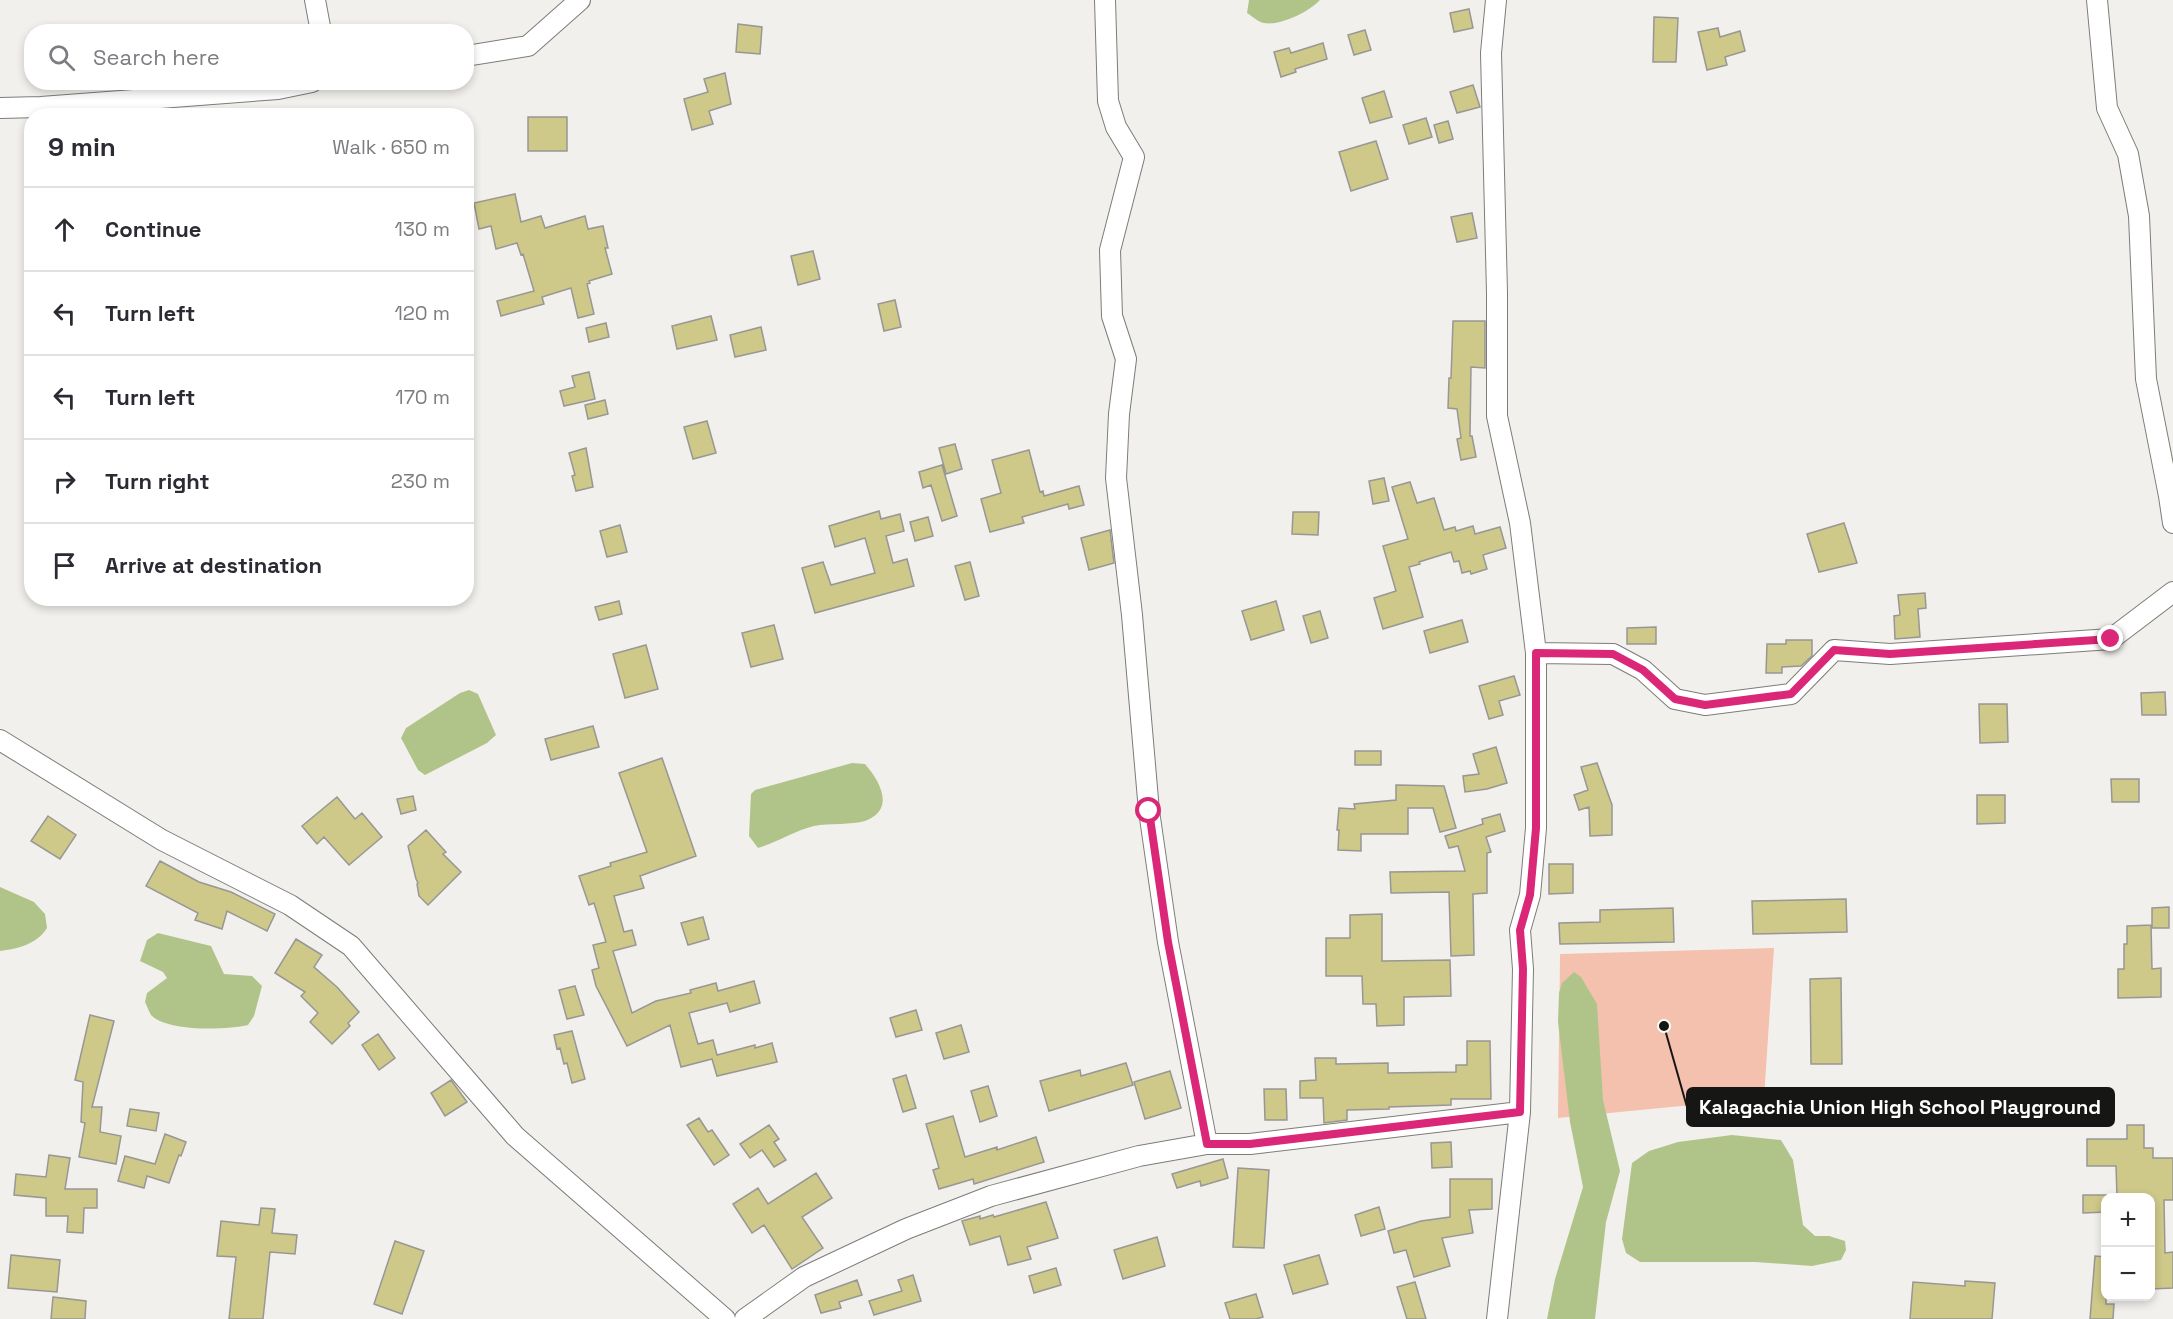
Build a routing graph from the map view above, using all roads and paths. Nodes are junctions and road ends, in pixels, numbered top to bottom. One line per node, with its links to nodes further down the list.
1 (315, 0): 6 (street)
2 (580, 0): 7 (street)
3 (1105, 0): 15 (street)
4 (1496, 0): 12 (street)
5 (2097, 0): 10 (street)
6 (320, 24)
7 (474, 55)
8 (265, 90): 9 (street)
9 (0, 108)
10 (2173, 524)
11 (2173, 592): 12 (street)
12 (1536, 653): 14 (street)
13 (0, 740): 16 (street)
14 (1520, 1112): 15 (street); 18 (street)
15 (1207, 1144): 17 (street)
16 (725, 1319)
17 (744, 1319)
18 (1497, 1319)

